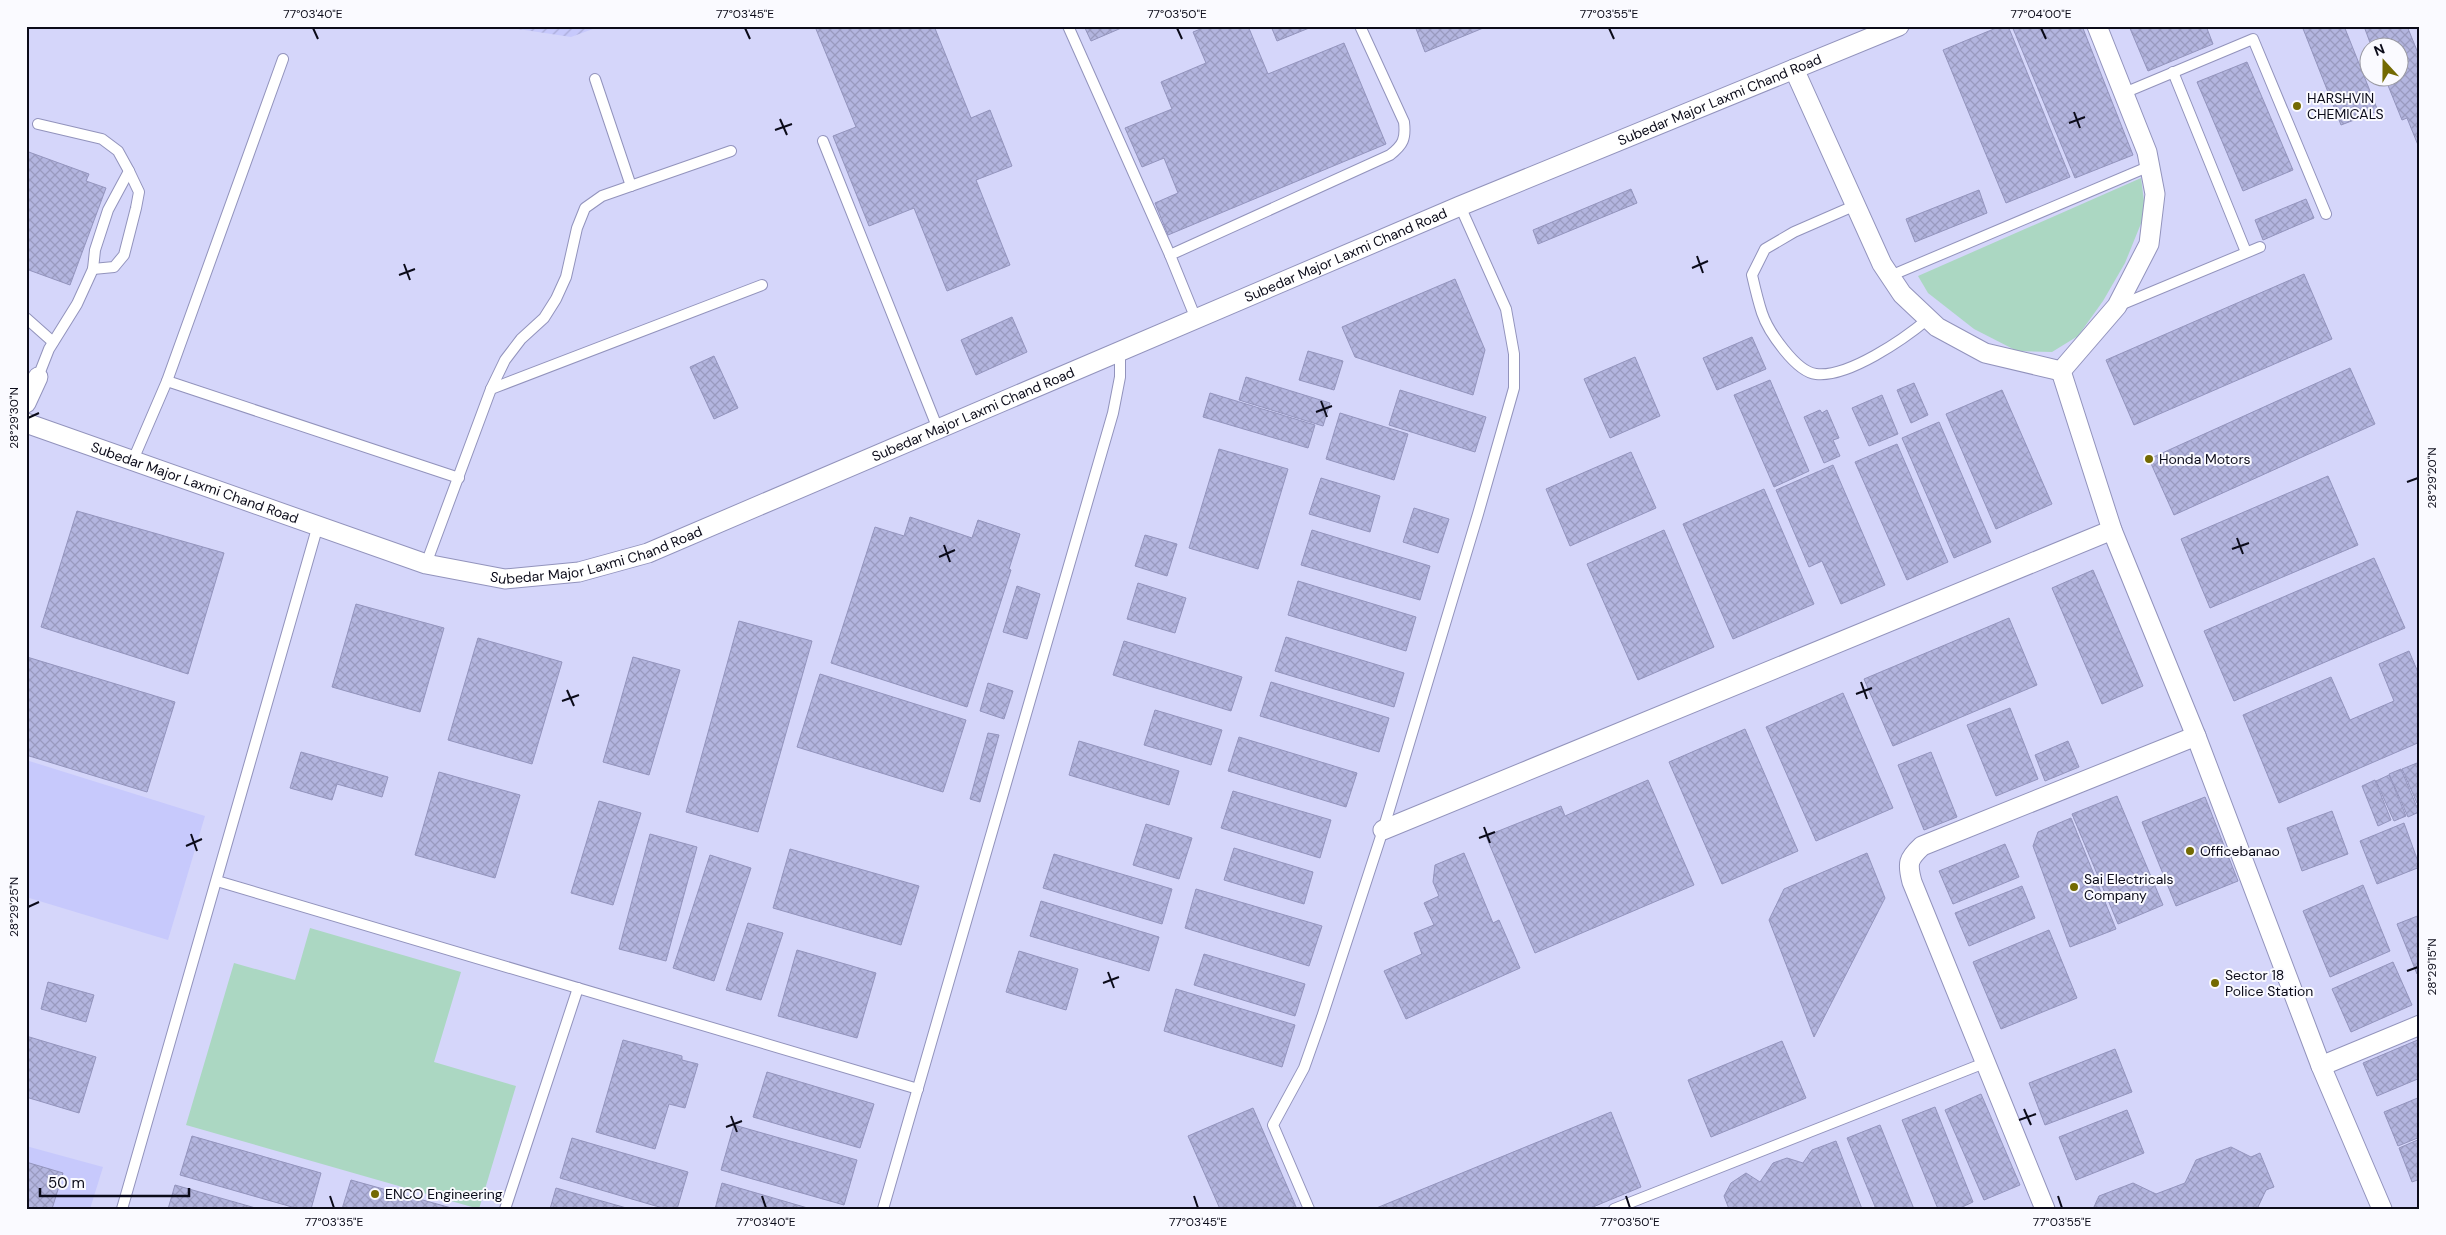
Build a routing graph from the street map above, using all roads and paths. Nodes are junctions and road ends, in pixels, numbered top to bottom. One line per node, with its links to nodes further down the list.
1 (1068, 26): 21 (lane)
2 (1360, 26): 21 (lane)
3 (1900, 26): 6 (street, Subedar Major Laxmi Chand Road)
4 (2097, 26): 9 (street)
5 (283, 60): 33 (lane)
6 (1794, 70): 16 (street); 17 (street, Subedar Major Laxmi Chand Road)
7 (2173, 72): 9 (lane); 18 (lane); 20 (lane)
8 (595, 79): 15 (lane)
9 (2124, 93): 13 (street)
10 (38, 124): 14 (lane)
11 (823, 141): 37 (lane)
12 (731, 151): 15 (lane)
13 (2150, 166): 23 (lane); 25 (street)
14 (129, 171): 22 (lane); 22 (lane)
15 (631, 186): 34 (lane)
16 (1856, 205): 23 (street); 28 (lane)
17 (1460, 206): 27 (street, Subedar Major Laxmi Chand Road); 44 (lane)
18 (2326, 214)
19 (2260, 247): 20 (lane)
20 (2246, 252): 25 (lane)
21 (1170, 255): 27 (lane)
22 (93, 268): 29 (lane)
23 (1890, 276): 28 (street)
24 (762, 285): 34 (lane)
25 (2117, 306): 31 (street)
26 (26, 318): 29 (lane)
27 (1196, 319): 30 (street, Subedar Major Laxmi Chand Road)
28 (1928, 319): 31 (street)
29 (53, 342): 32 (lane)
30 (1120, 351): 37 (street, Subedar Major Laxmi Chand Road); 50 (lane)
31 (2061, 371): 41 (street)
32 (38, 377): 35 (street)
33 (168, 381): 38 (lane); 39 (lane)
34 (491, 389): 39 (lane)
35 (26, 403)
36 (26, 423): 38 (street, Subedar Major Laxmi Chand Road)
37 (938, 429): 42 (street, Subedar Major Laxmi Chand Road)
38 (133, 460): 40 (street, Subedar Major Laxmi Chand Road)
39 (459, 478): 42 (lane)
40 (318, 525): 42 (street, Subedar Major Laxmi Chand Road); 45 (lane)
41 (2112, 530): 43 (street); 44 (street)
42 (426, 564)
43 (2196, 736): 48 (street); 49 (street)
44 (1382, 830): 54 (lane)
45 (217, 880): 46 (lane); 51 (lane)
46 (578, 988): 50 (lane); 52 (lane)
47 (2420, 1025): 49 (street)
48 (1987, 1062): 55 (lane); 56 (street)
49 (2321, 1066): 57 (street)
50 (918, 1088): 53 (lane)
51 (122, 1209)
52 (505, 1209)
53 (882, 1209)
54 (1310, 1209)
55 (1614, 1209)
56 (2045, 1209)
57 (2382, 1209)

